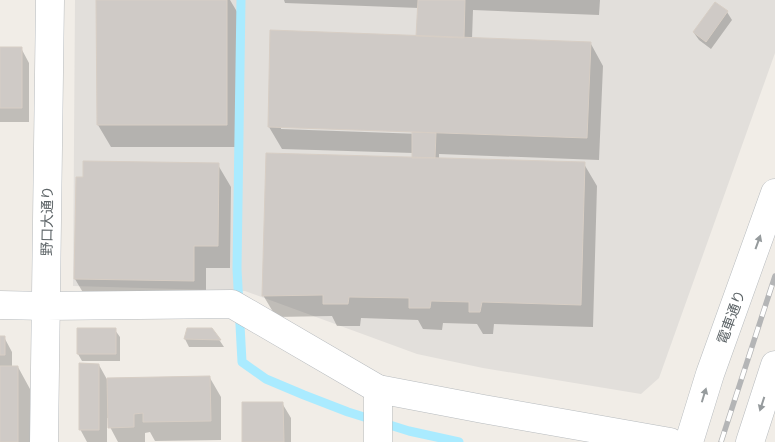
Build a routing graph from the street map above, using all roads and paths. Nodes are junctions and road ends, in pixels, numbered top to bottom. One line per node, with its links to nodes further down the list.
1 (50, 0): 4 (street, 野口大通り)
2 (775, 194): 10 (street, 電車通り, one-way to 2)
3 (0, 305): 4 (street)
4 (46, 306): 6 (street); 7 (street, 野口大通り)
5 (775, 365): 11 (street, one-way to 11)
6 (378, 389): 8 (street); 9 (street)
7 (44, 442)
8 (378, 442)
9 (670, 442)
10 (689, 442)
11 (750, 442)

